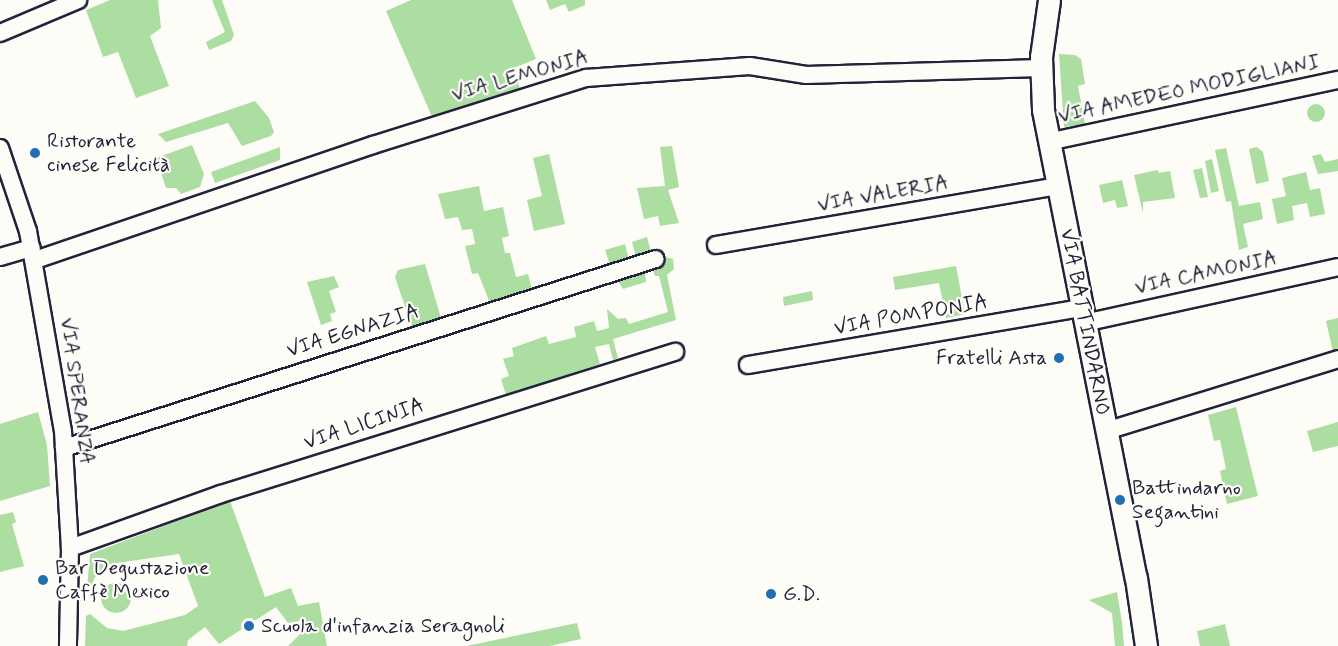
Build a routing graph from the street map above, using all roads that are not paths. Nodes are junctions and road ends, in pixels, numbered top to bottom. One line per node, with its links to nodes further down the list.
1 (78, 0): 3 (street)
2 (1049, 0): 4 (street, VIA BATTINDARNO)
3 (0, 33)
4 (1041, 68): 6 (street, VIA BATTINDARNO); 10 (street, VIA LEMONIA)
5 (1338, 80): 6 (street, VIA AMEDEO MODIGLIANI)
6 (1048, 141): 8 (street, VIA BATTINDARNO)
7 (0, 148): 10 (street, VIA SPERANZA)
8 (1058, 186): 9 (street, VIA VALERIA); 14 (street, VIA BATTINDARNO)
9 (717, 245)
10 (34, 254): 11 (street, VIA LEMONIA); 19 (street, VIA SPERANZA)
11 (0, 257)
12 (656, 259): 19 (street, VIA EGNAZIA)
13 (1338, 267): 14 (street, VIA CAMONIA)
14 (1083, 315): 17 (street, VIA POMPONIA); 18 (street, VIA BATTINDARNO)
15 (675, 352): 20 (street, VIA LICINIA)
16 (1338, 359): 18 (street)
17 (748, 365)
18 (1106, 431): 21 (street, VIA BATTINDARNO)
19 (64, 448): 20 (street, VIA SPERANZA)
20 (70, 548): 22 (street, VIA SPERANZA)
21 (1146, 645)
22 (68, 646)

